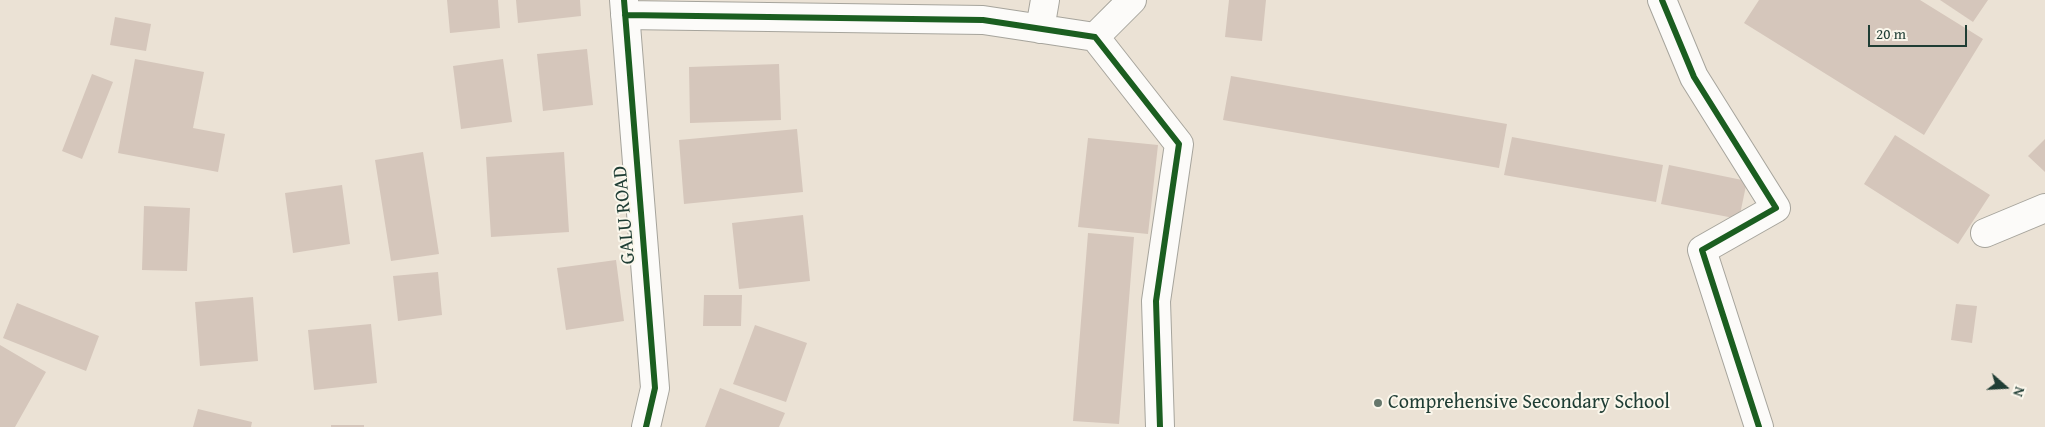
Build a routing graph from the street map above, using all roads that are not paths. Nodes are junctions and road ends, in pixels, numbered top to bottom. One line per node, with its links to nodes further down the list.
1 (1045, 0): 5 (street)
2 (1132, 0): 6 (street)
3 (1662, 0): 11 (street)
4 (624, 8): 5 (street); 9 (street, GALU ROAD)
5 (1040, 28): 6 (street)
6 (1095, 37): 10 (street)
7 (2045, 208): 8 (street)
8 (1985, 233)
9 (646, 427)
10 (1160, 427)
11 (1759, 427)

